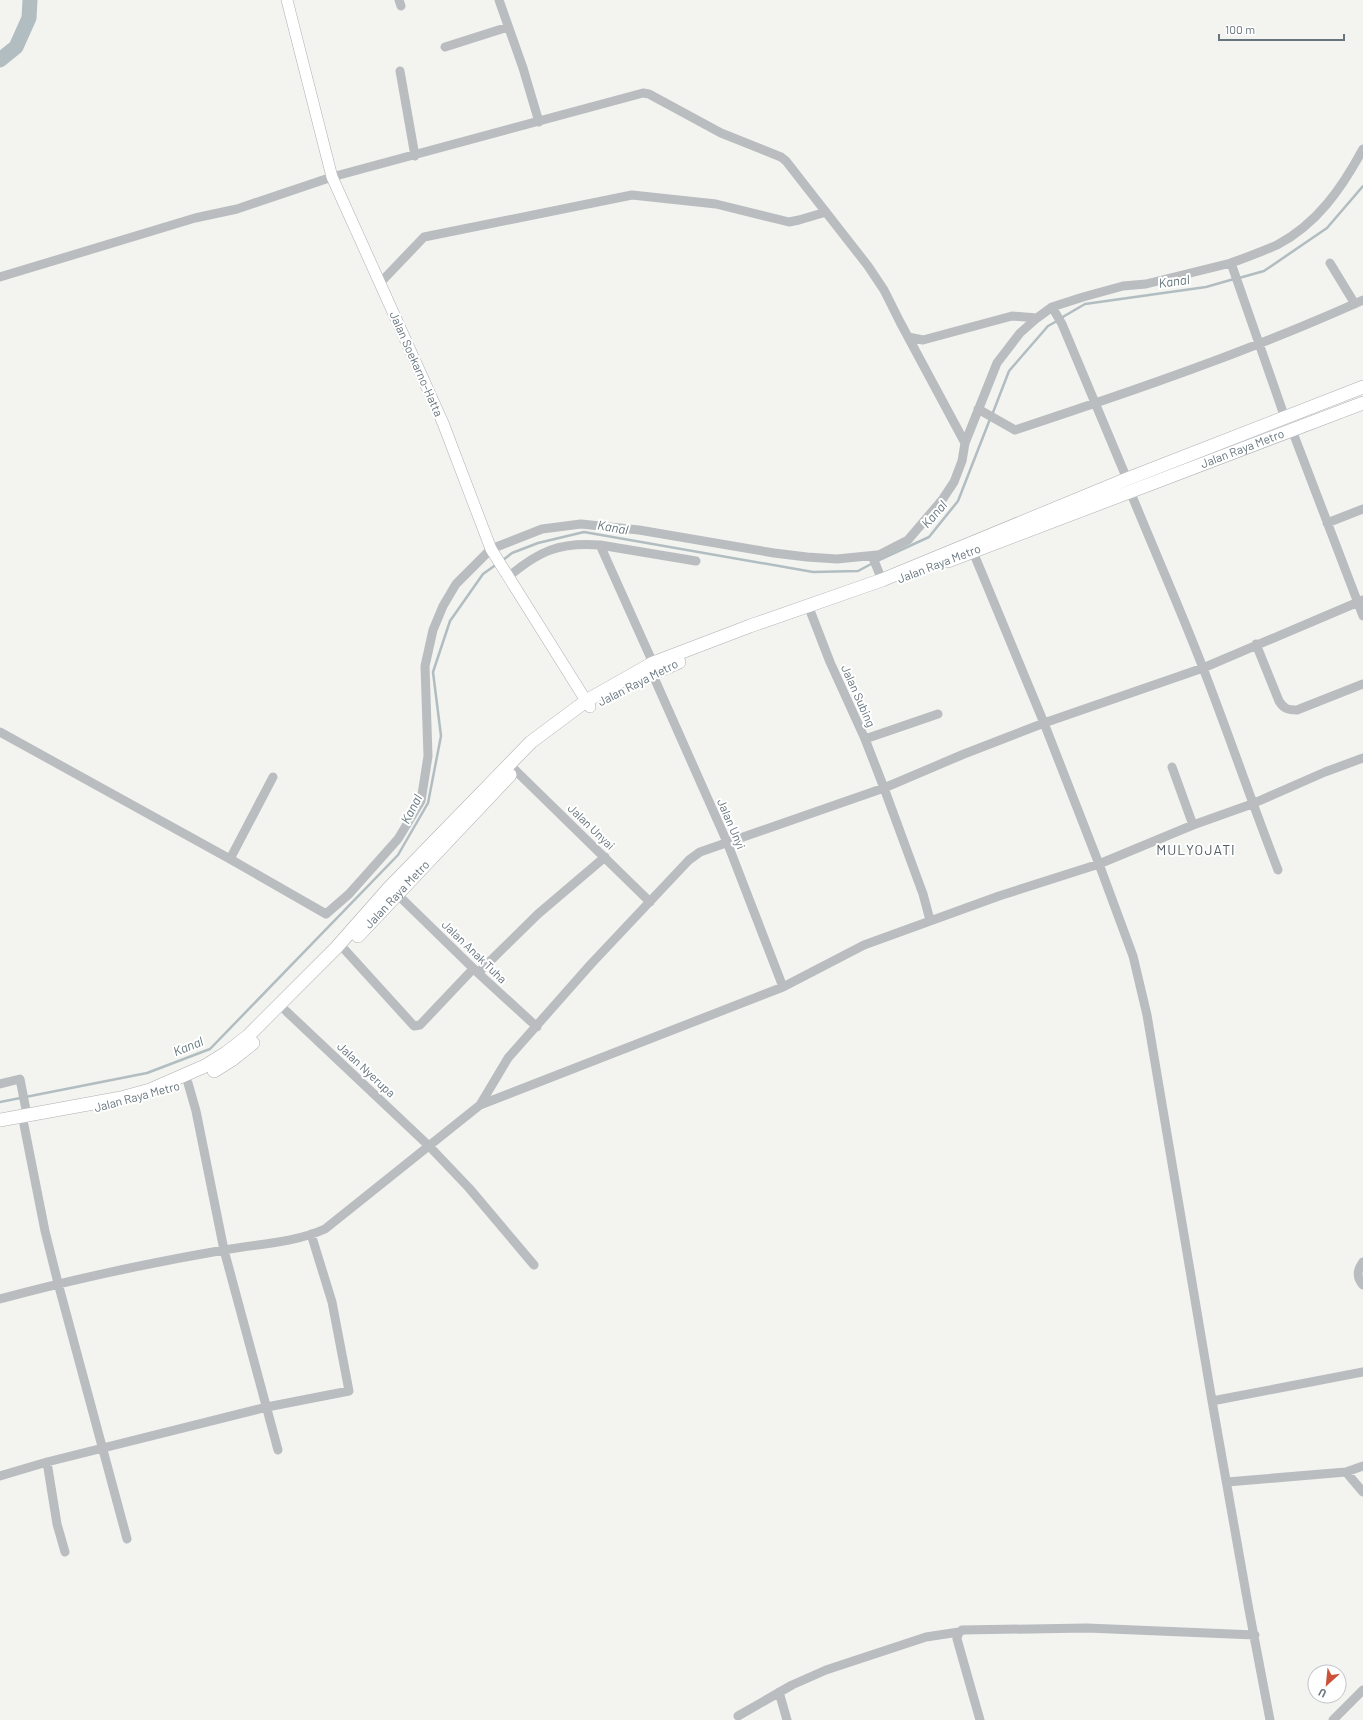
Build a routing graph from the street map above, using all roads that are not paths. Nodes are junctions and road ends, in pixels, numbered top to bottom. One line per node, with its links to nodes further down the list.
1 (287, 0): 9 (main road, Jalan Soekarno-Hatta)
2 (499, 0): 3 (street)
3 (508, 27): 4 (street); 6 (street)
4 (445, 47)
5 (400, 72): 8 (street)
6 (539, 122): 8 (street); 10 (street)
7 (1363, 149): 12 (street)
8 (415, 156): 9 (street)
9 (332, 177): 13 (street); 14 (main road, Jalan Soekarno-Hatta)
10 (826, 212): 14 (street); 18 (street)
11 (1330, 263): 15 (street)
12 (1232, 266): 16 (street); 19 (street)
13 (0, 277)
14 (380, 283): 32 (main road, Jalan Soekarno-Hatta)
15 (1359, 302): 19 (street)
16 (1055, 310): 17 (street); 22 (street)
17 (1036, 318): 18 (street); 23 (street)
18 (908, 337): 26 (street)
19 (1259, 345): 22 (street); 24 (street)
20 (1363, 387): 24 (highway)
21 (1363, 403): 25 (highway, Jalan Raya Metro)
22 (1095, 404): 23 (street); 27 (street)
23 (981, 410): 26 (street)
24 (1285, 418): 27 (highway)
25 (1292, 430): 27 (highway, Jalan Raya Metro); 29 (street)
26 (966, 443): 33 (street)
27 (1129, 485): 31 (highway); 42 (street)
28 (1363, 509): 29 (street)
29 (1328, 523): 37 (street)
30 (600, 545): 34 (street); 35 (street); 41 (street, Jalan Unyi)
31 (971, 547): 36 (highway); 38 (highway, Jalan Raya Metro); 46 (street)
32 (493, 552): 33 (street); 35 (main road, Jalan Soekarno-Hatta); 58 (street)
33 (875, 558): 36 (street)
34 (696, 561)
35 (506, 575): 44 (main road, Jalan Soekarno-Hatta)
36 (881, 578): 41 (highway)
37 (1360, 601): 39 (street); 40 (street)
38 (811, 613): 41 (highway, Jalan Raya Metro); 48 (street, Jalan Subing)
39 (1363, 616)
40 (1256, 644): 42 (street); 43 (street)
41 (653, 668): 44 (highway); 56 (street, Jalan Unyi)
42 (1203, 668): 46 (street); 54 (street)
43 (1363, 684)
44 (588, 704): 51 (highway, Jalan Raya Metro); 73 (highway)
45 (938, 714): 48 (street)
46 (1044, 723): 53 (street); 59 (street)
47 (0, 732): 58 (street)
48 (865, 739): 53 (street, Jalan Subing)
49 (1363, 758): 54 (street)
50 (1172, 767): 55 (street)
51 (515, 770): 57 (street, Jalan Unyai); 61 (highway, Jalan Raya Metro)
52 (274, 777): 58 (street)
53 (884, 788): 56 (street); 63 (street, Jalan Subing)
54 (1252, 804): 55 (street); 60 (street)
55 (1193, 825): 59 (street)
56 (726, 842): 62 (street); 66 (street, Jalan Unyi)
57 (605, 857): 62 (street, Jalan Unyai); 65 (street)
58 (230, 859)
59 (1099, 864): 63 (street); 84 (street)
60 (1278, 870)
61 (397, 894): 64 (highway, Jalan Raya Metro); 65 (street, Jalan Anak Tuha)
62 (650, 902): 68 (street)
63 (930, 920): 66 (street)
64 (345, 950): 65 (street); 67 (highway, Jalan Raya Metro)
65 (476, 971): 68 (street, Jalan Anak Tuha)
66 (783, 987): 71 (street)
67 (286, 1011): 69 (highway, Jalan Raya Metro); 75 (street, Jalan Nyerupa)
68 (537, 1026): 71 (street)
69 (188, 1083): 73 (highway, Jalan Raya Metro); 77 (street)
70 (0, 1084): 73 (street)
71 (480, 1105): 75 (street)
72 (0, 1120): 73 (highway)
73 (25, 1120): 74 (highway, Jalan Raya Metro); 80 (street)
74 (0, 1130)
75 (429, 1146): 76 (street); 79 (street, Jalan Nyerupa)
76 (311, 1234): 77 (street); 85 (street)
77 (224, 1250): 80 (street); 85 (street)
78 (1363, 1262): 81 (street)
79 (534, 1266)
80 (58, 1283): 82 (street); 86 (street)
81 (1363, 1285)
82 (0, 1299)
83 (1363, 1372): 84 (street)
84 (1212, 1401): 92 (street)
85 (267, 1407): 86 (street); 87 (street)
86 (103, 1448): 88 (street); 94 (street)
87 (278, 1450)
88 (47, 1462): 91 (street); 95 (street)
89 (1363, 1466): 90 (street)
90 (1346, 1472): 92 (street); 93 (street)
91 (0, 1476)
92 (1227, 1482): 97 (street)
93 (1363, 1492)
94 (127, 1539)
95 (64, 1552)
96 (959, 1632): 97 (street); 99 (street); 103 (street)
97 (1255, 1636): 104 (street)
98 (1363, 1690): 101 (street)
99 (779, 1692): 100 (street); 102 (street)
100 (738, 1716)
101 (1337, 1719)
102 (787, 1720)
103 (980, 1720)
104 (1270, 1720)

